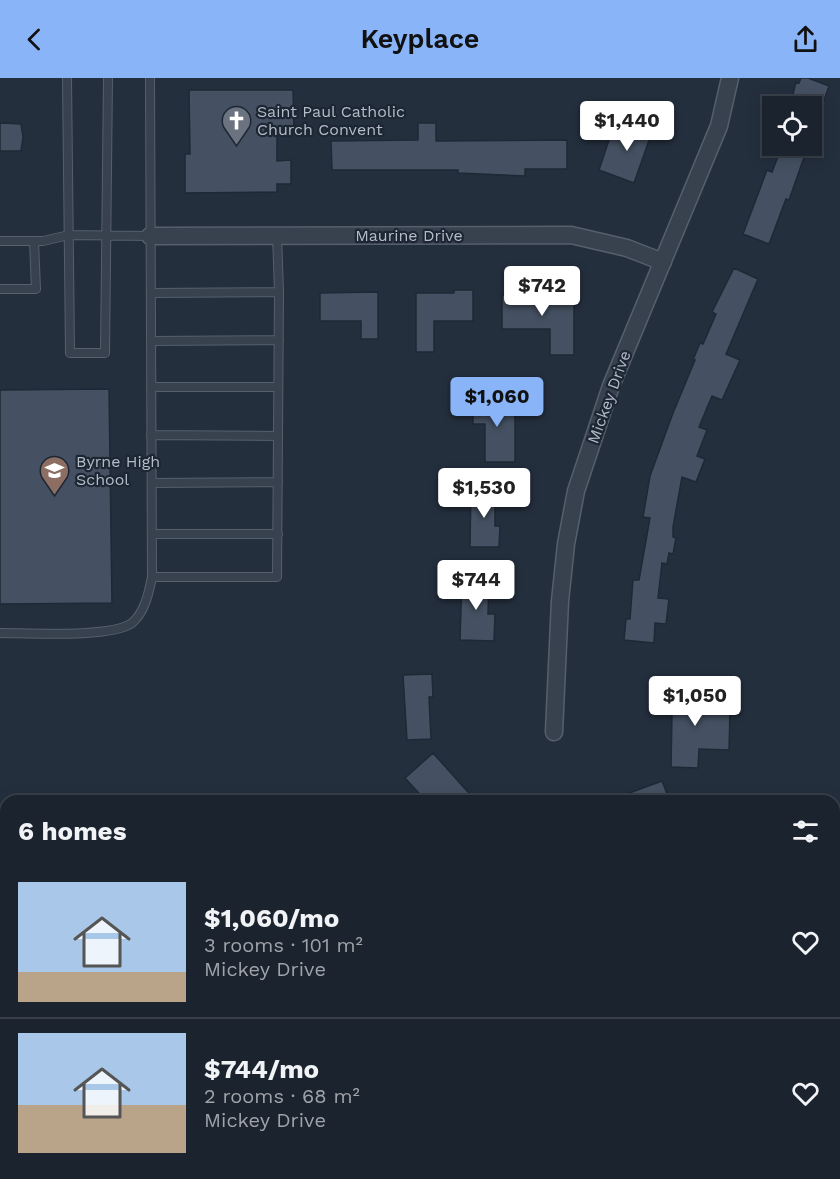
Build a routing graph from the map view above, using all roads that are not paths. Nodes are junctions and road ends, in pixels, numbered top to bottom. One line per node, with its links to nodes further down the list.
1 (67, 78): 5 (lane)
2 (108, 78): 7 (lane)
3 (150, 78): 8 (lane)
4 (730, 78): 11 (street, Mickey Drive)
5 (69, 235): 7 (lane); 7 (lane); 10 (lane)
6 (277, 235): 8 (street, Maurine Drive); 11 (street, Maurine Drive); 13 (lane)
7 (106, 236): 8 (lane)
8 (150, 236): 14 (lane)
9 (0, 241): 10 (lane)
10 (34, 241): 12 (lane)
11 (663, 262): 27 (street, Mickey Drive)
12 (0, 289)
13 (279, 292): 14 (lane); 15 (lane)
14 (151, 293): 16 (lane)
15 (279, 340): 16 (lane); 18 (lane)
16 (151, 341): 17 (lane)
17 (151, 387): 18 (lane); 19 (lane)
18 (278, 387): 20 (lane)
19 (152, 435): 20 (lane); 22 (lane)
20 (278, 436): 21 (lane)
21 (278, 482): 22 (lane); 24 (lane)
22 (152, 483): 23 (lane)
23 (152, 534): 24 (lane); 25 (lane)
24 (278, 534): 25 (lane)
25 (152, 577): 26 (lane)
26 (0, 633)
27 (554, 732)

